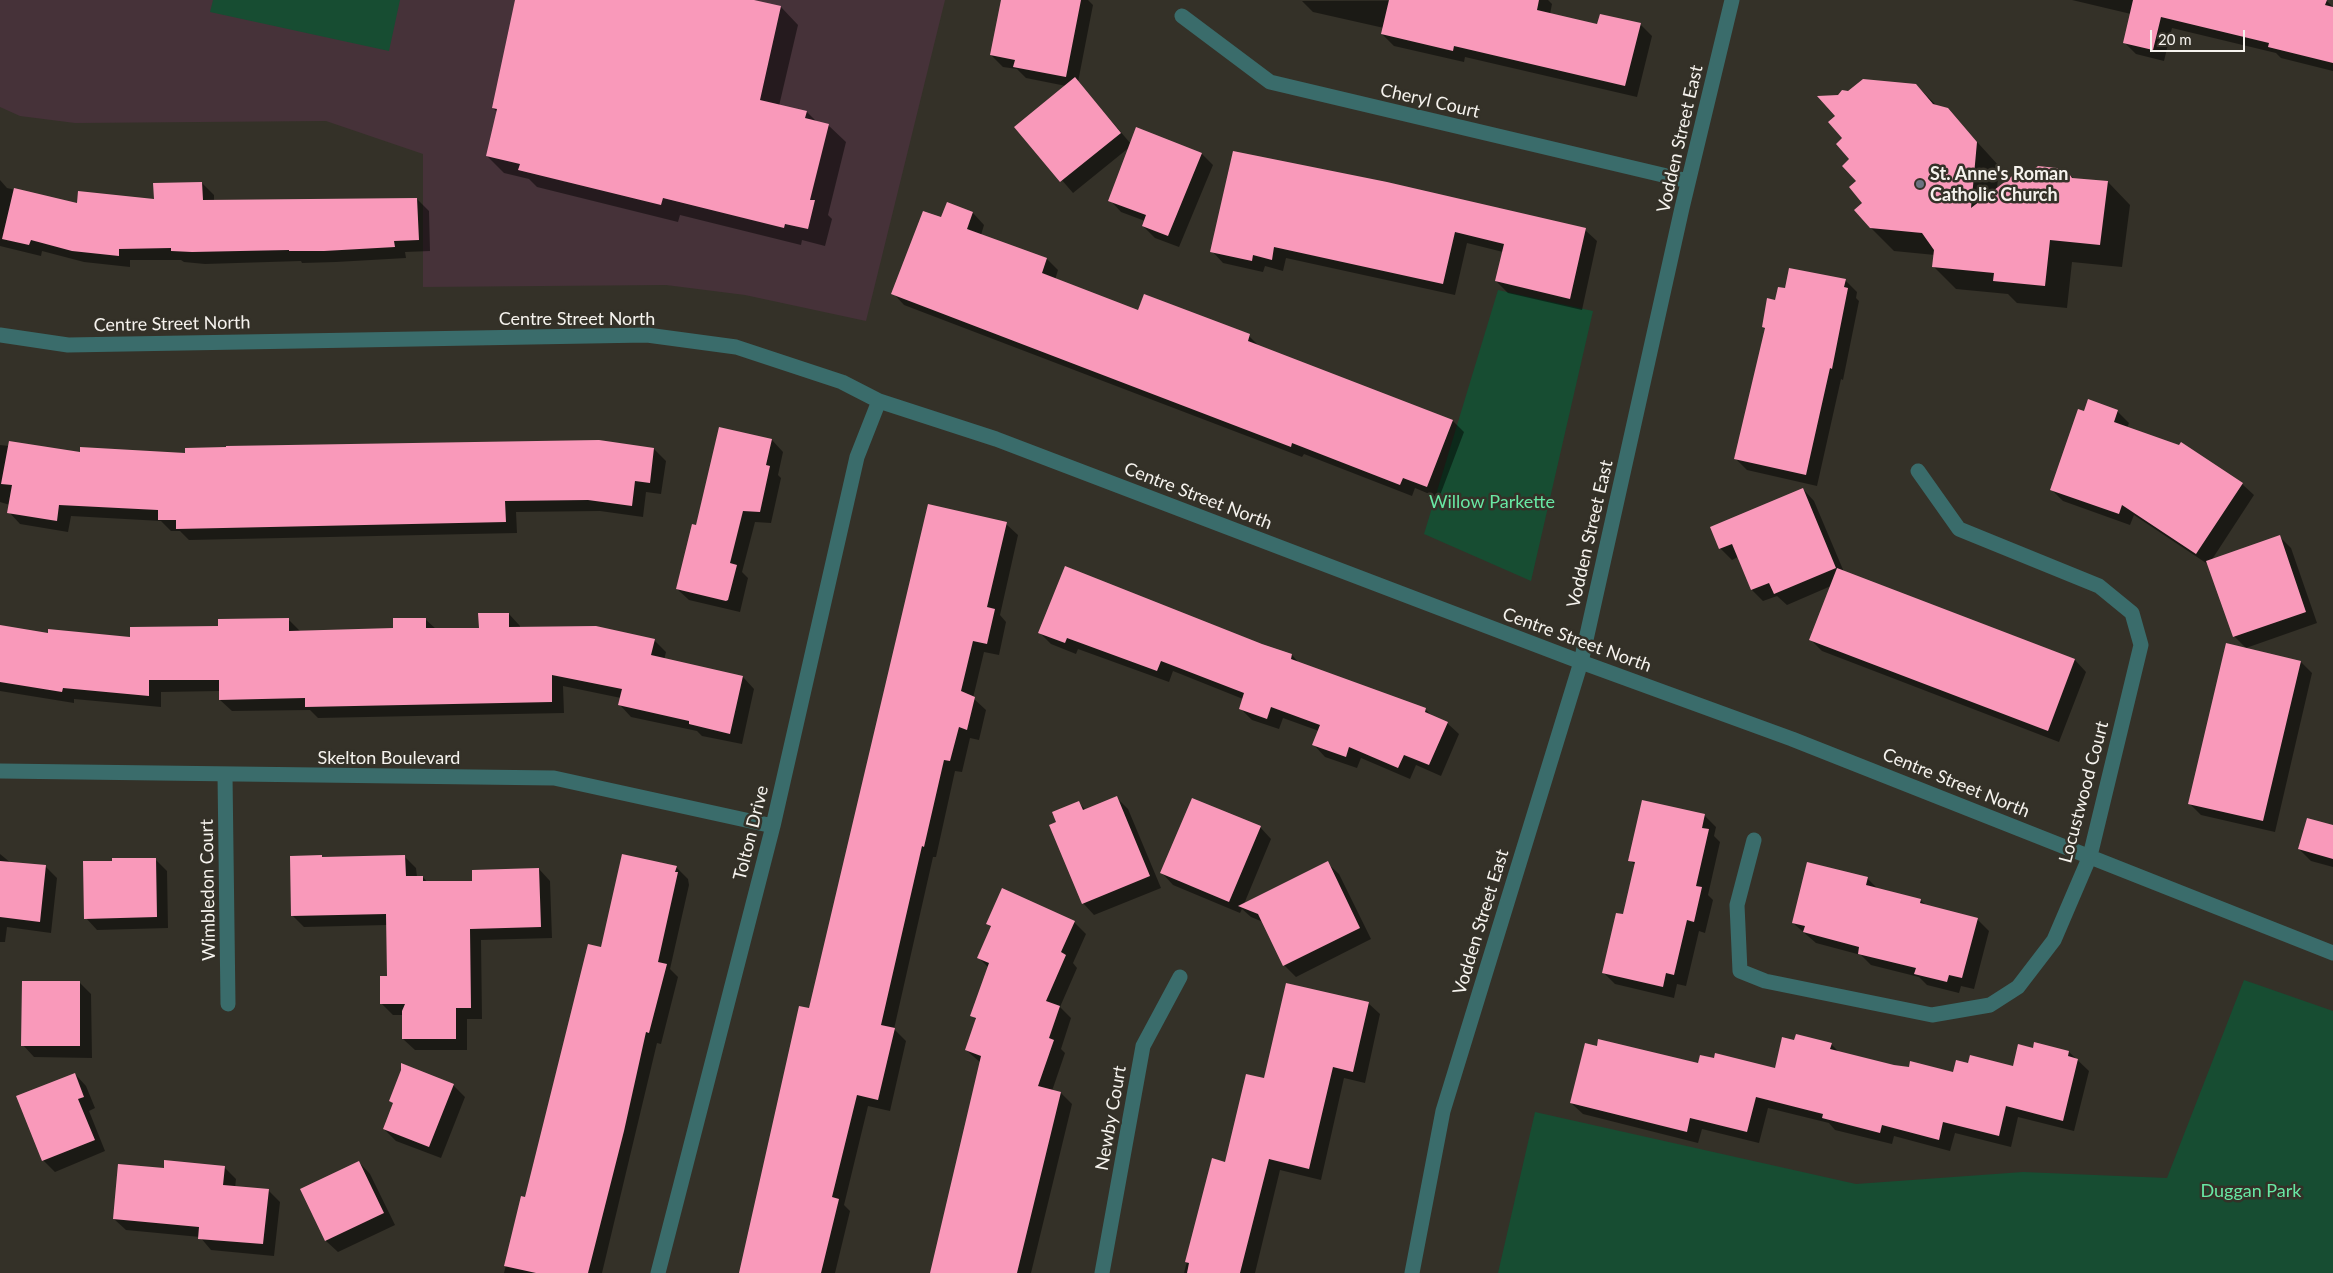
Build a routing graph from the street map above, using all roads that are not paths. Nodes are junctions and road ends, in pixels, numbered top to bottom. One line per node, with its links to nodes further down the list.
1 (1732, 0): 3 (street, Vodden Street East)
2 (1182, 16): 3 (street, Cheryl Court)
3 (1688, 181): 7 (street, Vodden Street East)
4 (0, 335): 5 (street, Centre Street North)
5 (879, 401): 7 (street, Centre Street North); 10 (street, Tolton Drive)
6 (1918, 472): 12 (street, Locustwood Court)
7 (1581, 662): 12 (street, Centre Street North); 18 (street, Vodden Street East)
8 (0, 771): 9 (street, Skelton Boulevard)
9 (224, 775): 10 (street, Skelton Boulevard); 15 (street, Wimbledon Court)
10 (773, 826): 16 (street, Tolton Drive)
11 (1754, 840): 12 (street, Locustwood Court)
12 (2090, 856): 13 (street, Centre Street North)
13 (2333, 954)
14 (1180, 977): 17 (street, Newby Court)
15 (228, 1004)
16 (658, 1273)
17 (1102, 1273)
18 (1412, 1273)

